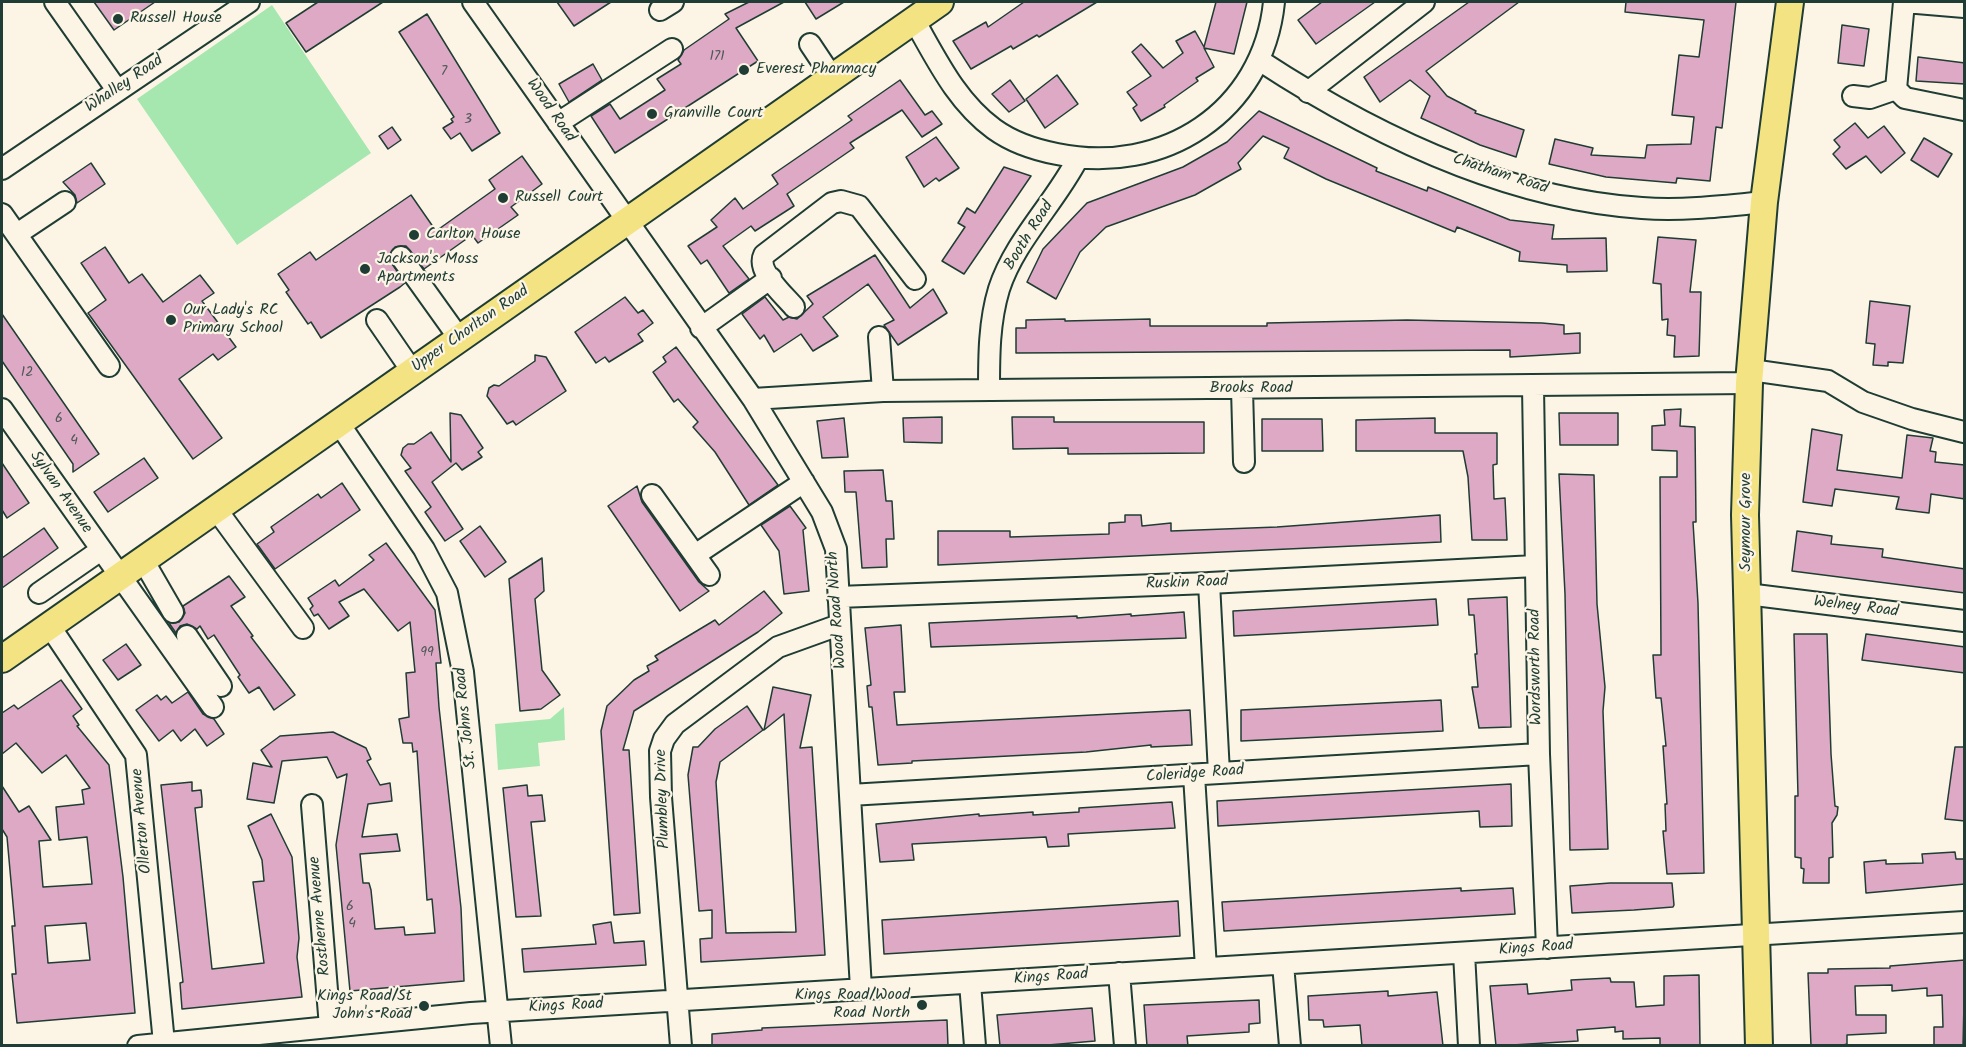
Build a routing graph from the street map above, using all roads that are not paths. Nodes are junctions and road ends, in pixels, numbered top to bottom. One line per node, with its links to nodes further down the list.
1 (55, 2): 16 (street)
2 (249, 2): 16 (street, Whalley Road)
3 (473, 2): 20 (street, Wood Road)
4 (940, 2): 10 (main road, Upper Chorlton Road)
5 (1274, 2): 13 (street)
6 (1424, 2): 17 (street)
7 (1790, 2): 24 (main road, Seymour Grove)
8 (1905, 2): 9 (street); 15 (street)
9 (1965, 8)
10 (914, 20): 14 (main road, Upper Chorlton Road); 21 (street)
11 (810, 44): 14 (street)
12 (672, 49): 20 (street)
13 (1259, 60): 17 (street, Chatham Road); 21 (street)
14 (832, 77): 26 (main road, Upper Chorlton Road)
15 (1896, 89): 18 (street); 19 (street)
16 (117, 90): 22 (street, Whalley Road)
17 (1308, 92): 24 (street, Chatham Road)
18 (1853, 96)
19 (1965, 110)
20 (558, 123): 26 (street, Wood Road)
21 (1078, 158): 41 (street, Booth Road)
22 (2, 169)
23 (65, 202): 27 (street)
24 (1764, 202): 38 (main road, Seymour Grove)
25 (2, 214): 27 (street)
26 (627, 221): 33 (street, Wood Road North); 35 (main road, Upper Chorlton Road)
27 (17, 234): 36 (street)
28 (402, 257): 35 (street)
29 (771, 278): 30 (street); 31 (street); 33 (street)
30 (915, 279)
31 (794, 307)
32 (376, 320): 37 (street)
33 (701, 328): 43 (street, Wood Road North)
34 (879, 337): 42 (street)
35 (459, 338): 37 (main road, Upper Chorlton Road)
36 (109, 366)
37 (412, 371): 45 (main road, Upper Chorlton Road)
38 (1750, 376): 39 (street, Brooks Road); 46 (street, Brooks Road); 59 (main road, Seymour Grove)
39 (1533, 387): 40 (street, Brooks Road); 54 (street, Wordsworth Road)
40 (1242, 389): 41 (street, Brooks Road); 47 (street)
41 (989, 390): 42 (street, Brooks Road)
42 (883, 391): 43 (street, Brooks Road)
43 (753, 399): 48 (street, Wood Road North)
44 (2, 409): 51 (street, Sylvan Avenue)
45 (338, 423): 50 (main road, Upper Chorlton Road); 85 (street, St. Johns Road)
46 (1965, 432)
47 (1244, 462)
48 (804, 482): 52 (street); 60 (street, Wood Road North)
49 (652, 495): 52 (street)
50 (216, 509): 53 (main road, Upper Chorlton Road); 65 (street)
51 (101, 550): 56 (street, Sylvan Avenue); 58 (street)
52 (695, 555): 55 (street)
53 (143, 560): 56 (main road, Upper Chorlton Road); 61 (street)
54 (1534, 566): 57 (street, Ruskin Road); 70 (street, Wordsworth Road)
55 (709, 574)
56 (119, 576): 63 (main road, Upper Chorlton Road); 69 (street, Sylvan Avenue)
57 (1209, 583): 60 (street, Ruskin Road); 71 (street)
58 (39, 593)
59 (1747, 594): 62 (street, Welney Road); 76 (main road, Seymour Grove)
60 (838, 597): 64 (street, Wood Road North)
61 (173, 612)
62 (1965, 621)
63 (49, 625): 67 (main road, Upper Chorlton Road); 88 (street, Ollerton Avenue)
64 (839, 625): 73 (street, Wood Road North); 84 (street, Plumbley Drive)
65 (303, 628)
66 (187, 636): 68 (street)
67 (2, 658)
68 (221, 686)
69 (213, 707)
70 (1539, 754): 71 (street, Coleridge Road); 77 (street, Wordsworth Road)
71 (1219, 773): 72 (street, Coleridge Road)
72 (1194, 775): 73 (street, Coleridge Road); 80 (street)
73 (850, 795): 83 (street, Wood Road North)
74 (312, 805): 86 (street, Rostherne Avenue)
75 (1965, 922): 76 (street, Kings Road)
76 (1757, 936): 77 (street, Kings Road); 96 (main road, Seymour Grove)
77 (1547, 948): 78 (street, Kings Road)
78 (1464, 953): 79 (street, Kings Road); 95 (street)
79 (1283, 964): 80 (street, Kings Road); 94 (street)
80 (1206, 968): 81 (street, Kings Road)
81 (1119, 973): 82 (street, Kings Road); 93 (street)
82 (970, 983): 83 (street, Kings Road); 92 (street)
83 (861, 989): 84 (street, Kings Road)
84 (678, 1000): 85 (street, Kings Road); 91 (street, Plumbley Drive)
85 (498, 1011): 86 (street, Kings Road); 90 (street, St. Johns Road)
86 (330, 1027): 87 (street, Kings Road)
87 (302, 1038): 88 (street, Kings Road)
88 (164, 1043): 89 (street, Kings Road)
89 (138, 1046)
90 (501, 1046)
91 (681, 1046)
92 (975, 1046)
93 (1125, 1046)
94 (1290, 1046)
95 (1469, 1046)
96 (1759, 1046)

